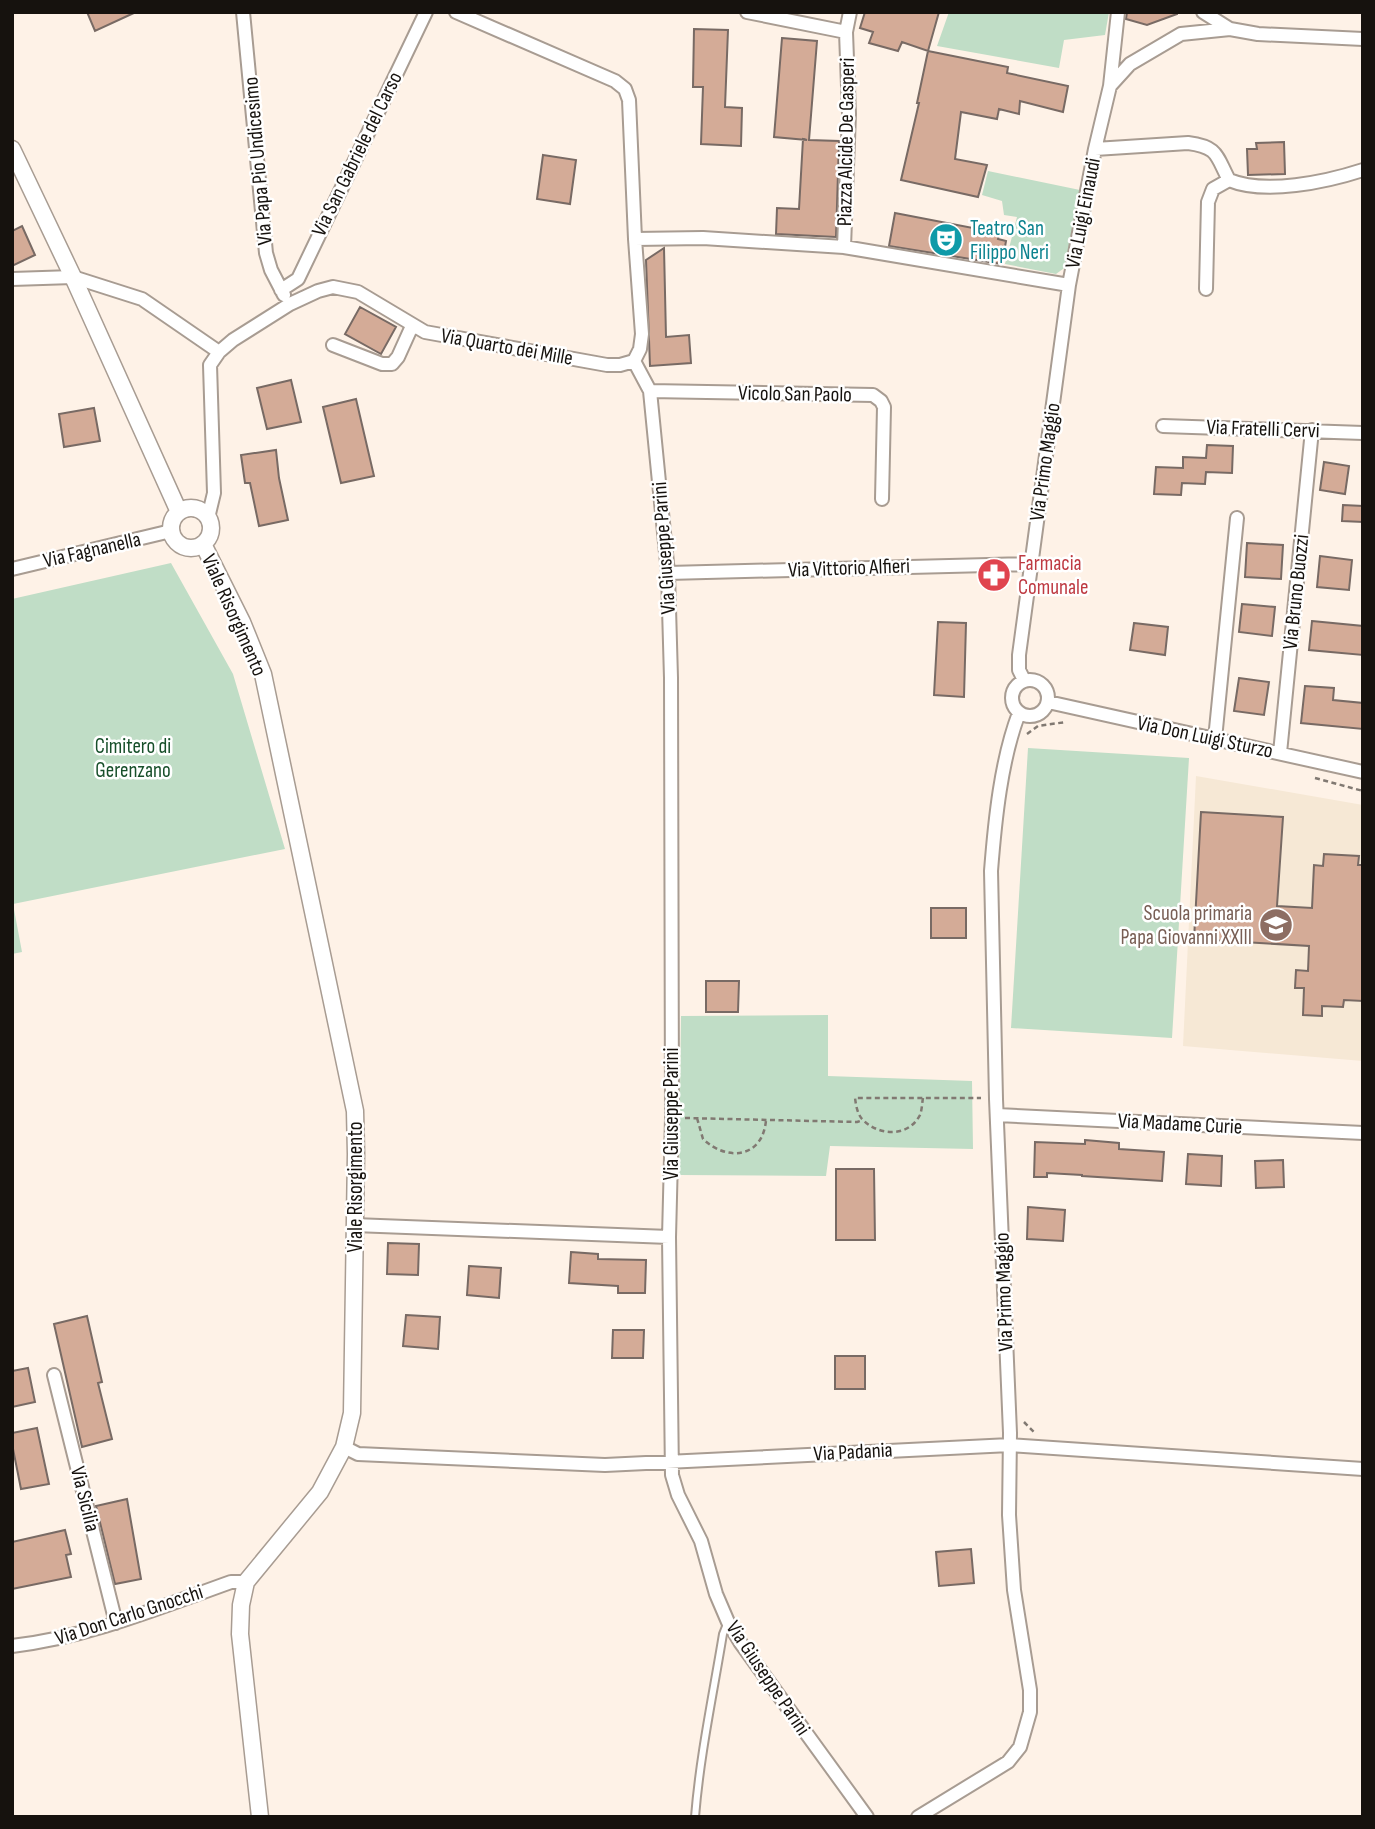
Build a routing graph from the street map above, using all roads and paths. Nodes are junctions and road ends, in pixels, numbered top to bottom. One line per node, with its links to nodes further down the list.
1 (243, 12): 23 (street, Via Papa Pio Undicesimo)
2 (426, 12): 23 (street, Via San Gabriele del Carso)
3 (456, 12): 16 (street)
4 (747, 12): 9 (street)
5 (850, 12): 9 (street, Piazza Alcide De Gasperi)
6 (1118, 12): 11 (street, Via Luigi Einaudi)
7 (1203, 12): 8 (street)
8 (1230, 29): 10 (street); 11 (street)
9 (846, 32): 17 (street, Piazza Alcide De Gasperi)
10 (1363, 39)
11 (1110, 86): 13 (street, Via Luigi Einaudi)
12 (12, 149): 19 (street)
13 (1094, 149): 15 (street); 21 (street, Via Luigi Einaudi)
14 (1363, 170): 15 (street)
15 (1228, 180): 22 (street)
16 (635, 239): 17 (street); 28 (street)
17 (844, 247): 18 (street, Piazza Alcide De Gasperi)
18 (890, 255): 21 (street, Via Luigi Einaudi)
19 (73, 277): 20 (street); 27 (street); 34 (street)
20 (12, 278)
21 (1069, 285): 39 (street, Via Primo Maggio)
22 (1206, 289)
23 (281, 290): 24 (street, Via Papa Pio Undicesimo)
24 (290, 304): 25 (street, Via Quarto dei Mille); 27 (street, Via Quarto dei Mille)
25 (412, 326): 26 (street); 28 (street, Via Quarto dei Mille)
26 (333, 345)
27 (219, 352): 35 (street)
28 (634, 362): 29 (street, Via Giuseppe Parini)
29 (650, 391): 33 (street, Vicolo San Paolo); 41 (street, Via Giuseppe Parini)
30 (1163, 426): 31 (street, Via Fratelli Cervi)
31 (1312, 430): 32 (street, Via Fratelli Cervi); 48 (street, Via Bruno Buozzi)
32 (1363, 433)
33 (882, 499)
34 (179, 512): 35 (street); 37 (street)
35 (208, 518): 38 (street, Viale Risorgimento)
36 (1237, 518): 46 (street)
37 (171, 531): 38 (street, Viale Risorgimento); 40 (street, Via Fagnanella)
38 (203, 544): 60 (street, Viale Risorgimento)
39 (1031, 564): 41 (street, Via Vittorio Alfieri); 42 (street, Via Primo Maggio)
40 (12, 569)
41 (668, 573): 55 (street, Via Giuseppe Parini)
42 (1024, 680): 43 (street); 44 (street)
43 (1048, 702): 44 (street); 46 (street, Via Don Luigi Sturzo)
44 (1019, 713): 47 (street, Via Primo Maggio)
45 (1070, 722): 47 (path)
46 (1214, 739): 48 (street, Via Don Luigi Sturzo)
47 (1009, 743): 53 (street, Via Primo Maggio)
48 (1280, 753): 49 (street, Via Don Luigi Sturzo)
49 (1363, 772)
50 (1304, 775): 51 (path)
51 (1363, 791)
52 (923, 1098): 53 (path); 58 (path); 58 (path)
53 (996, 1098): 54 (street, Via Primo Maggio)
54 (997, 1115): 59 (street, Via Madame Curie); 63 (street, Via Primo Maggio)
55 (672, 1118): 56 (path); 61 (street, Via Giuseppe Parini)
56 (697, 1118): 57 (path); 57 (path)
57 (766, 1120): 58 (path)
58 (863, 1120)
59 (1363, 1133)
60 (355, 1225): 61 (street); 64 (street, Viale Risorgimento)
61 (669, 1237): 65 (street, Via Giuseppe Parini)
62 (54, 1375): 69 (street, Via Sicilia)
63 (1010, 1445): 65 (street, Via Padania); 66 (street, Via Padania); 74 (street, Via Primo Maggio)
64 (344, 1447): 65 (street, Via Padania); 67 (street, Viale Risorgimento)
65 (671, 1463): 68 (street, Via Giuseppe Parini)
66 (1363, 1469)
67 (246, 1582): 69 (street, Via Don Carlo Gnocchi); 71 (street, Viale Risorgimento)
68 (728, 1622): 72 (lane); 73 (street, Via Giuseppe Parini)
69 (116, 1623): 70 (street, Via Don Carlo Gnocchi)
70 (12, 1646)
71 (260, 1817)
72 (695, 1817)
73 (867, 1817)
74 (918, 1817)

